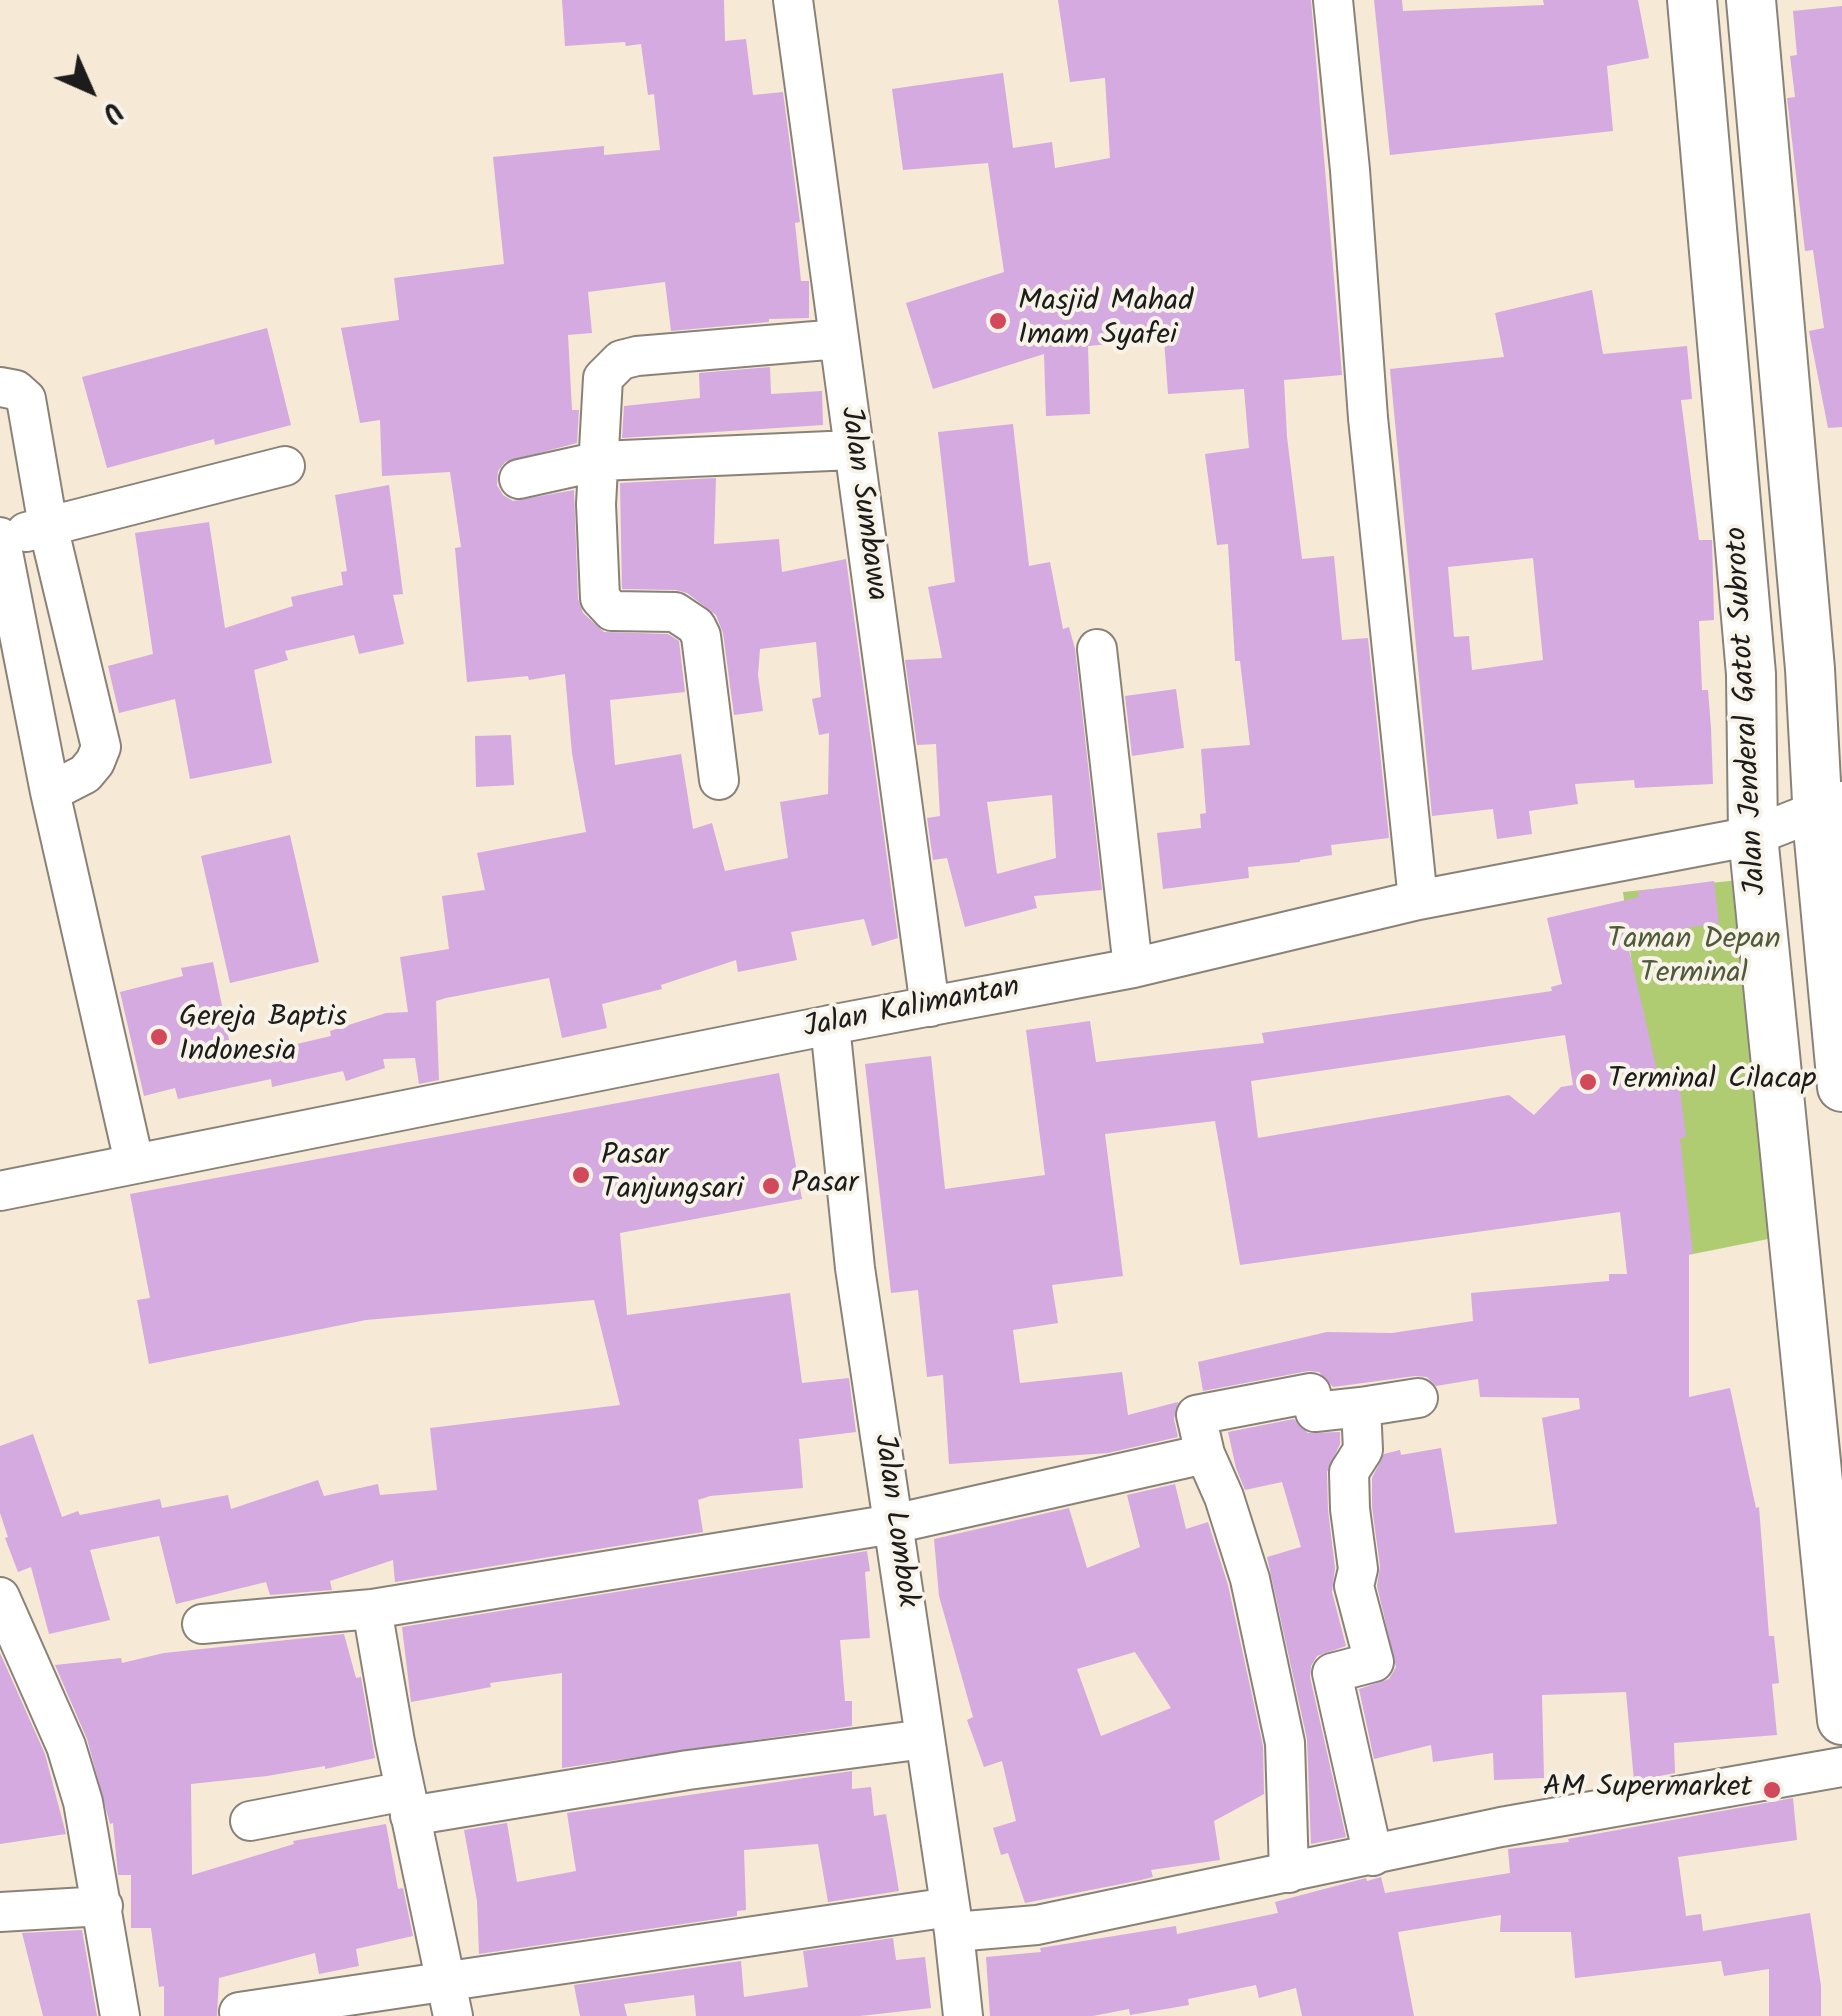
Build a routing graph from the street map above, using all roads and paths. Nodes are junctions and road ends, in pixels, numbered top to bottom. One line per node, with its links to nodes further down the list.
1 (793, 0): 5 (street, Jalan Sumbawa)
2 (1333, 0): 18 (street)
3 (1692, 0): 17 (main road, Jalan Jenderal Gatot Subroto)
4 (1751, 0): 16 (main road, Jalan Jenderal Gatot Subroto)
5 (839, 339): 7 (street, Jalan Sumbawa); 8 (street)
6 (0, 387): 11 (street)
7 (853, 450): 8 (street); 20 (street, Jalan Sumbawa)
8 (600, 460): 10 (street); 14 (street)
9 (286, 466): 11 (street)
10 (519, 479)
11 (48, 526): 12 (street); 15 (street)
12 (0, 538): 15 (street)
13 (1097, 650): 19 (street)
14 (720, 780)
15 (50, 792): 23 (street)
16 (1830, 804): 17 (street, Jalan Kalimantan); 22 (main road, Jalan Jenderal Gatot Subroto)
17 (1753, 836): 18 (street, Jalan Kalimantan); 32 (main road, Jalan Jenderal Gatot Subroto)
18 (1418, 900): 19 (street, Jalan Kalimantan)
19 (1133, 968): 20 (street, Jalan Kalimantan)
20 (930, 1007): 21 (street, Jalan Kalimantan)
21 (830, 1025): 23 (street, Jalan Kalimantan); 28 (street, Jalan Lombok)
22 (1842, 1086)
23 (134, 1162): 24 (street, Jalan Kalimantan)
24 (0, 1191)
25 (1418, 1398): 26 (street)
26 (1361, 1407): 27 (street); 37 (street)
27 (1204, 1454): 28 (street); 38 (street)
28 (893, 1524): 30 (street); 33 (street, Jalan Lombok)
29 (0, 1597): 39 (street)
30 (372, 1610): 31 (street); 35 (street)
31 (202, 1624)
32 (1842, 1720)
33 (925, 1739): 35 (street); 41 (street, Jalan Lombok)
34 (1842, 1767): 37 (street)
35 (408, 1803): 36 (street); 42 (street)
36 (250, 1820)
37 (1373, 1856): 38 (street)
38 (1289, 1872): 41 (street)
39 (103, 1906): 40 (street); 44 (street)
40 (0, 1912)
41 (952, 1920): 42 (street); 45 (street, Jalan Lombok)
42 (450, 2000): 43 (street)
43 (239, 2012)
44 (120, 2016)
45 (964, 2016)

